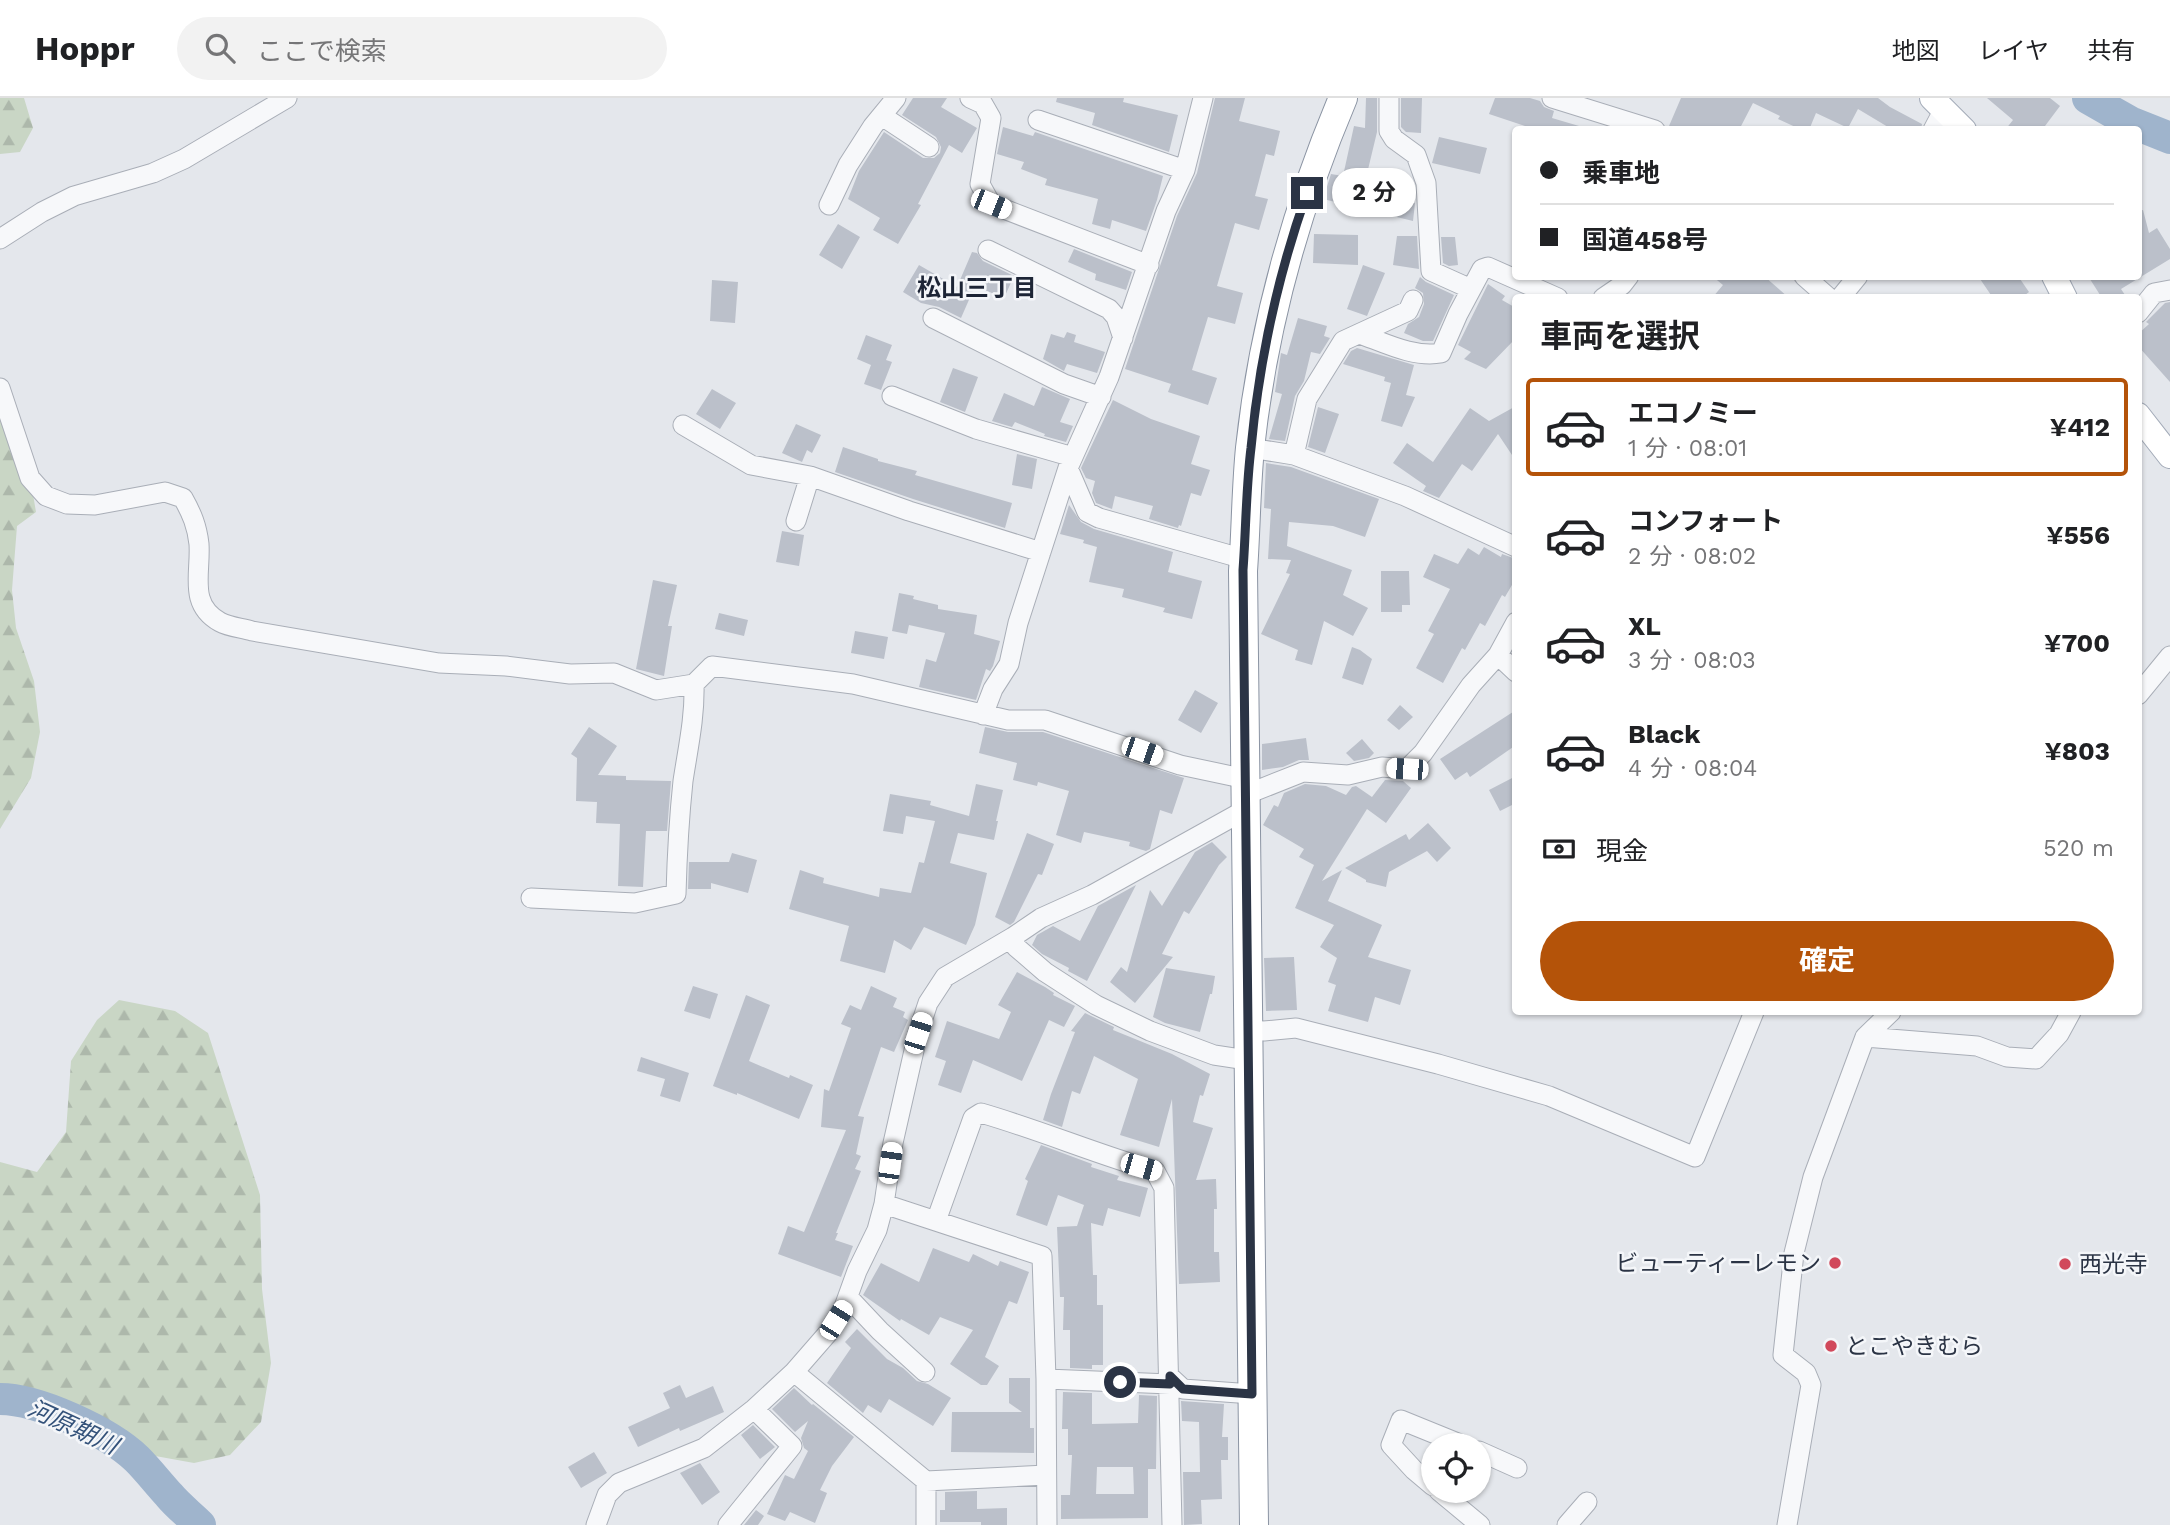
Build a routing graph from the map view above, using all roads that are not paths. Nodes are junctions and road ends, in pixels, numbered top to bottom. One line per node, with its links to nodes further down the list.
1 (287, 98): 16 (street)
2 (897, 98): 9 (street)
3 (970, 98): 18 (street)
4 (1203, 98): 14 (street)
5 (1343, 98): 40 (highway)
6 (1389, 98): 24 (street)
7 (1552, 98): 11 (street)
8 (1936, 112): 12 (main road)
9 (881, 116): 13 (street); 15 (street)
10 (1038, 120): 14 (street)
11 (1642, 126)
12 (1958, 126)
13 (929, 146)
14 (1185, 170): 18 (street)
15 (829, 205)
16 (0, 239)
17 (988, 250): 34 (street)
18 (1149, 265): 34 (street)
19 (1512, 278): 24 (street)
20 (1517, 280): 26 (street)
21 (1626, 280): 27 (street)
22 (1809, 280): 28 (street)
23 (1855, 280): 29 (street)
24 (1471, 289): 33 (street)
25 (2170, 290): 31 (street)
26 (1549, 294)
27 (1609, 294)
28 (1824, 294)
29 (1843, 294)
30 (1413, 300): 33 (street)
31 (2142, 308)
32 (933, 318): 37 (street)
33 (1360, 334): 41 (street)
34 (1123, 338): 37 (street)
35 (0, 388): 53 (street)
36 (892, 396): 43 (street)
37 (1101, 397): 43 (street)
38 (2142, 420): 42 (main road)
39 (683, 425): 44 (street)
40 (1251, 448): 41 (street); 48 (highway)
41 (1294, 455): 46 (street)
42 (2170, 456)
43 (1070, 462): 47 (street); 48 (street)
44 (810, 476): 45 (street); 47 (street)
45 (796, 521)
46 (1512, 545)
47 (1041, 552): 55 (street)
48 (1244, 559): 56 (highway)
49 (1512, 629): 50 (street)
50 (1498, 655): 52 (street); 56 (street)
51 (2170, 656): 54 (street)
52 (1512, 668)
53 (694, 684): 55 (street); 57 (street)
54 (2142, 686)
55 (983, 715): 56 (street)
56 (1245, 795): 58 (street); 62 (highway)
57 (531, 898)
58 (1013, 937): 64 (street); 65 (street)
59 (1753, 1015): 62 (street)
60 (1888, 1015): 63 (street)
61 (2069, 1015): 63 (street)
62 (1247, 1030): 64 (highway)
63 (1865, 1037): 90 (street)
64 (1247, 1060): 72 (highway)
65 (884, 1204): 66 (street); 67 (street)
66 (936, 1221): 70 (street); 71 (street)
67 (848, 1297): 68 (street); 69 (street)
68 (794, 1372): 73 (street); 79 (street)
69 (925, 1372)
70 (1046, 1380): 71 (street); 77 (street)
71 (1170, 1380): 72 (street); 86 (street)
72 (1252, 1394): 87 (highway)
73 (754, 1409): 82 (street); 83 (street)
74 (1433, 1433): 78 (street)
75 (1491, 1456): 76 (street)
76 (1517, 1468)
77 (1046, 1475): 79 (street); 85 (street)
78 (1421, 1476)
79 (926, 1481): 84 (street)
80 (1587, 1502): 89 (street)
81 (1453, 1503): 88 (street)
82 (596, 1525)
83 (728, 1525)
84 (926, 1525)
85 (1047, 1525)
86 (1172, 1525)
87 (1254, 1525)
88 (1480, 1525)
89 (1567, 1525)
90 (1787, 1525)

